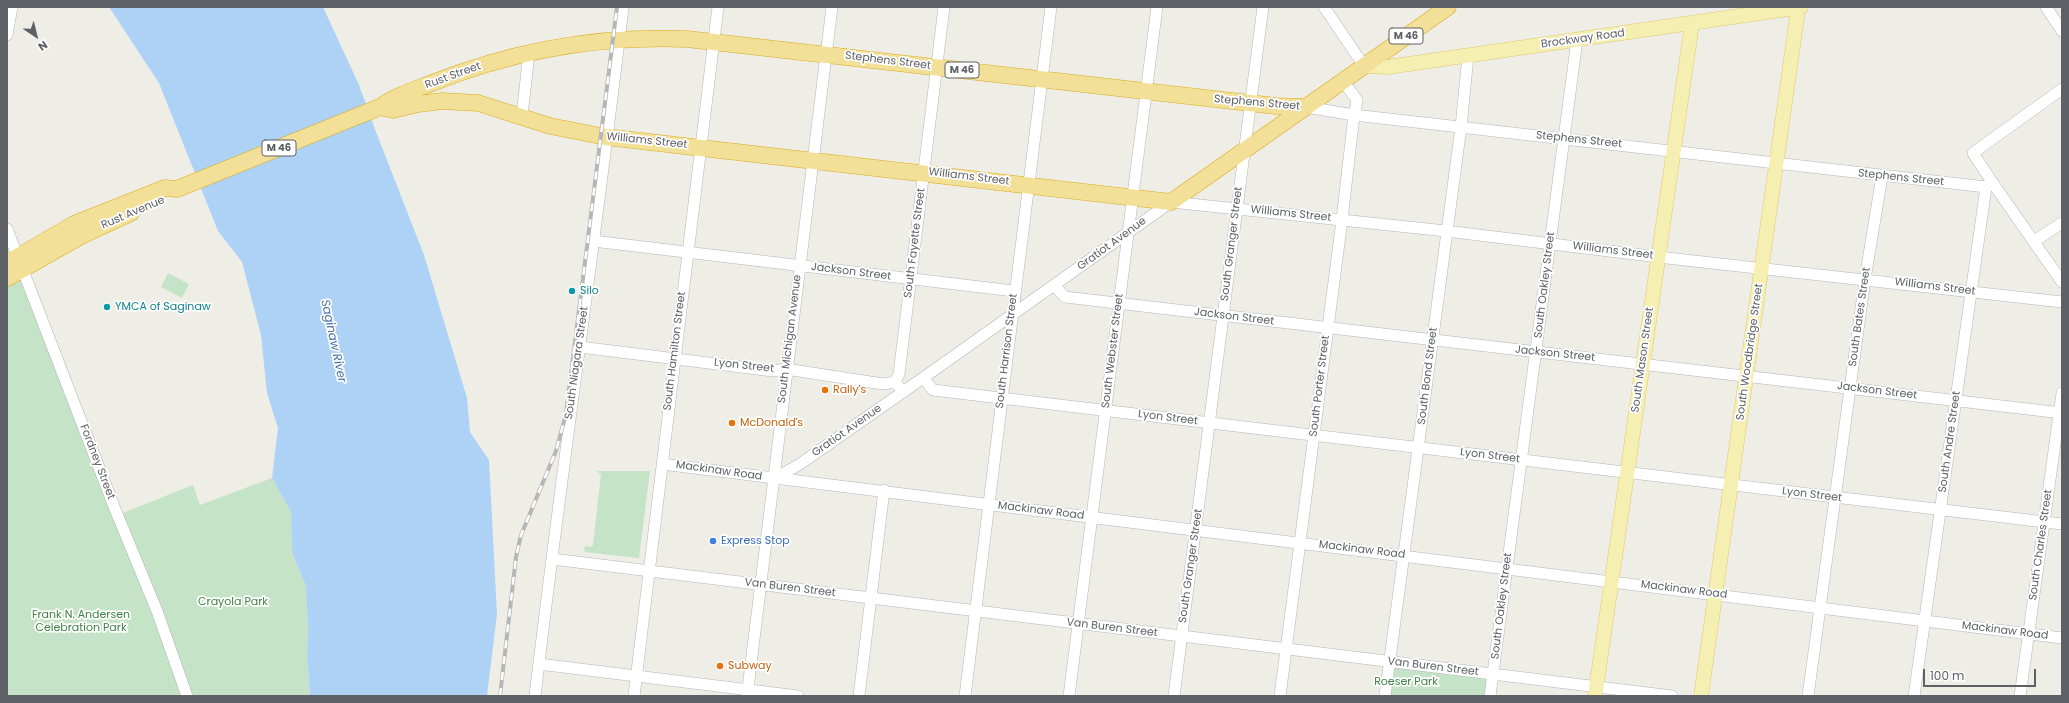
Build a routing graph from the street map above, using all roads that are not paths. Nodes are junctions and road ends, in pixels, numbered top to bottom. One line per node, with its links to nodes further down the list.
1 (12, 7): 16 (street)
2 (623, 7): 17 (street, South Niagara Street)
3 (718, 7): 19 (street, South Hamilton Street)
4 (832, 7): 21 (street, South Michigan Avenue)
5 (944, 7): 24 (street, South Fayette Street)
6 (1051, 7): 25 (street, South Harrison Street)
7 (1157, 7): 28 (street, South Webster Street)
8 (1263, 7): 29 (street, South Granger Street)
9 (1324, 7): 23 (street)
10 (1448, 7): 23 (highway, Gratiot Avenue / M 46)
11 (1799, 7): 13 (main road, Brockway Road); 41 (main road, South Woodbridge Street)
12 (2046, 7): 15 (street)
13 (1746, 11): 14 (main road, Brockway Road)
14 (1692, 24): 18 (main road, Brockway Road); 39 (main road, South Mason Street)
15 (2062, 31)
16 (7, 36)
17 (618, 38): 19 (highway, Stephens Street / M 46); 20 (highway, Stephens Street / M 46); 35 (street, South Niagara Street)
18 (1576, 40): 22 (main road, Brockway Road); 36 (street, South Oakley Street)
19 (714, 42): 21 (highway, Stephens Street / M 46); 37 (street, South Hamilton Street)
20 (529, 53): 30 (highway, Rust Street / M 46); 33 (street)
21 (826, 54): 24 (highway, Stephens Street / M 46); 40 (street, South Michigan Avenue)
22 (1468, 56): 23 (main road, Brockway Road); 34 (street, South Bond Street)
23 (1364, 66): 26 (highway, Gratiot Avenue / M 46)
24 (936, 67): 25 (highway, Stephens Street / M 46); 42 (street, South Fayette Street)
25 (1041, 79): 28 (highway, Stephens Street / M 46); 44 (street, South Harrison Street)
26 (1343, 81): 31 (highway, Gratiot Avenue / M 46); 32 (street, South Porter Street)
27 (2062, 89): 45 (street)
28 (1145, 91): 29 (highway, Stephens Street / M 46); 46 (street, South Webster Street)
29 (1250, 103): 31 (highway, Stephens Street / M 46); 38 (street, South Granger Street)
30 (380, 107): 33 (highway, Williams Street / M 46); 59 (highway, Rust Avenue / M 46)
31 (1306, 107): 32 (street, Stephens Street); 38 (highway, Gratiot Avenue)
32 (1354, 115): 34 (street, Stephens Street); 49 (street, South Porter Street)
33 (522, 116): 35 (highway, Williams Street / M 46)
34 (1461, 127): 36 (street, Stephens Street); 52 (street, South Bond Street)
35 (606, 136): 37 (highway, Williams Street / M 46); 54 (street, South Niagara Street)
36 (1565, 139): 39 (street, Stephens Street); 56 (street, South Oakley Street)
37 (701, 147): 40 (highway, Williams Street / M 46); 57 (street, South Hamilton Street)
38 (1243, 150): 47 (highway, Gratiot Avenue); 48 (street, South Granger Street)
39 (1672, 151): 41 (street, Stephens Street); 58 (main road, South Mason Street)
40 (814, 160): 42 (highway, Williams Street / M 46); 60 (street, South Michigan Avenue)
41 (1777, 163): 43 (street, Stephens Street); 61 (main road, South Woodbridge Street)
42 (923, 172): 44 (highway, Williams Street / M 46); 63 (street, South Fayette Street)
43 (1882, 176): 45 (street, Stephens Street); 64 (street, South Bates Street)
44 (1028, 184): 46 (highway, Williams Street / M 46); 67 (street, South Harrison Street)
45 (1989, 185): 55 (street); 68 (street, South Andre Street)
46 (1132, 196): 47 (highway, Williams Street / M 46); 53 (street, South Webster Street)
47 (1171, 202): 48 (street, Williams Street); 53 (street, Gratiot Avenue)
48 (1237, 208): 49 (street, Williams Street); 72 (street, South Granger Street)
49 (1342, 220): 52 (street, Williams Street); 73 (street, South Porter Street)
50 (2062, 223): 55 (street)
51 (7, 229): 59 (street, Fordney Street)
52 (1446, 231): 56 (street, Williams Street); 74 (street, South Bond Street)
53 (1128, 232): 66 (street, Gratiot Avenue); 70 (street, South Webster Street)
54 (593, 241): 57 (street, Jackson Street); 75 (street, South Niagara Street)
55 (2034, 241): 65 (street)
56 (1550, 243): 58 (street, Williams Street); 76 (street, South Oakley Street)
57 (687, 252): 60 (street, Jackson Street); 77 (street, South Hamilton Street)
58 (1658, 256): 61 (street, Williams Street); 78 (main road, South Mason Street)
59 (16, 262): 62 (highway, Rust Avenue / M 46); 129 (street, Fordney Street)
60 (799, 266): 63 (street, Jackson Street); 79 (street, South Michigan Avenue)
61 (1762, 267): 64 (street, Williams Street); 80 (main road, South Woodbridge Street)
62 (7, 278)
63 (910, 279): 67 (street, Jackson Street); 82 (street, South Fayette Street)
64 (1865, 279): 68 (street, Williams Street); 83 (street, South Bates Street)
65 (2062, 282)
66 (1054, 285): 70 (street, Jackson Street); 71 (street, Gratiot Avenue)
67 (1014, 291): 71 (street, South Harrison Street)
68 (1972, 292): 69 (street, Williams Street); 87 (street, South Andre Street)
69 (2062, 302)
70 (1118, 303): 72 (street, Jackson Street); 88 (street, South Webster Street)
71 (1012, 315): 81 (street, Gratiot Avenue); 86 (street, South Harrison Street)
72 (1223, 315): 73 (street, Jackson Street); 90 (street, South Granger Street)
73 (1327, 328): 74 (street, Jackson Street); 91 (street, South Porter Street)
74 (1432, 340): 76 (street, Jackson Street); 92 (street, South Bond Street)
75 (580, 347): 77 (street, Lyon Street); 108 (street, South Niagara Street)
76 (1536, 352): 78 (street, Jackson Street); 93 (street, South Oakley Street)
77 (674, 358): 79 (street, Lyon Street); 94 (street, South Hamilton Street)
78 (1642, 364): 80 (street, Jackson Street); 95 (main road, South Mason Street)
79 (786, 369): 82 (street, Lyon Street); 96 (street, South Michigan Avenue)
80 (1746, 376): 83 (street, Jackson Street); 97 (main road, South Woodbridge Street)
81 (923, 378): 84 (street, Gratiot Avenue); 86 (street, Lyon Street)
82 (895, 382): 84 (street)
83 (1850, 388): 87 (street, Jackson Street); 99 (street, South Bates Street)
84 (902, 392): 96 (street, Gratiot Avenue)
85 (2062, 393): 89 (street, South Charles Street)
86 (1002, 398): 88 (street, Lyon Street); 100 (street, South Harrison Street)
87 (1956, 401): 89 (street, Jackson Street); 101 (street, South Andre Street)
88 (1106, 411): 90 (street, Lyon Street); 102 (street, South Webster Street)
89 (2060, 413): 103 (street, South Charles Street)
90 (1209, 423): 91 (street, Lyon Street); 105 (street, South Granger Street)
91 (1313, 435): 92 (street, Lyon Street); 106 (street, South Porter Street)
92 (1418, 448): 93 (street, Lyon Street); 107 (street, South Bond Street)
93 (1521, 460): 95 (street, Lyon Street); 109 (street, South Oakley Street)
94 (662, 464): 96 (street, Mackinaw Road); 110 (street, South Hamilton Street)
95 (1627, 473): 97 (street, Lyon Street); 111 (main road, South Mason Street)
96 (774, 479): 98 (street, Mackinaw Road); 112 (street, South Michigan Avenue)
97 (1732, 486): 99 (street, Lyon Street); 113 (main road, South Woodbridge Street)
98 (884, 490): 100 (street, Mackinaw Road); 114 (street)
99 (1835, 498): 101 (street, Lyon Street); 115 (street, South Bates Street)
100 (988, 504): 102 (street, Mackinaw Road); 116 (street, South Harrison Street)
101 (1940, 511): 103 (street, Lyon Street); 117 (street, South Andre Street)
102 (1092, 517): 105 (street, Mackinaw Road); 118 (street, South Webster Street)
103 (2044, 522): 104 (street, Lyon Street); 119 (street, South Charles Street)
104 (2062, 524)
105 (1196, 530): 106 (street, Mackinaw Road); 120 (street, South Granger Street)
106 (1299, 543): 107 (street, Mackinaw Road); 122 (street, South Porter Street)
107 (1404, 555): 109 (street, Mackinaw Road); 123 (street, South Bond Street)
108 (552, 559): 110 (street, Van Buren Street); 124 (street, South Niagara Street)
109 (1507, 568): 111 (street, Mackinaw Road); 125 (street, South Oakley Street)
110 (650, 571): 112 (street, Van Buren Street); 126 (street, South Hamilton Street)
111 (1611, 581): 113 (street, Mackinaw Road); 127 (main road, South Mason Street)
112 (760, 584): 114 (street, Van Buren Street); 128 (street, South Michigan Avenue)
113 (1715, 594): 115 (street, Mackinaw Road); 141 (main road, South Woodbridge Street)
114 (871, 598): 116 (street, Van Buren Street); 133 (street)
115 (1820, 607): 117 (street, Mackinaw Road); 142 (street, South Bates Street)
116 (975, 612): 118 (street, Van Buren Street); 134 (street, South Harrison Street)
117 (1924, 621): 119 (street, Mackinaw Road); 143 (street, South Andre Street)
118 (1079, 624): 120 (street, Van Buren Street); 135 (street, South Webster Street)
119 (2029, 634): 121 (street, Mackinaw Road); 144 (street, South Charles Street)
120 (1182, 636): 122 (street, Van Buren Street); 136 (street, South Granger Street)
121 (2062, 638)
122 (1286, 649): 123 (street, Van Buren Street); 137 (street, South Porter Street)
123 (1389, 662): 125 (street, Van Buren Street); 138 (street, South Bond Street)
124 (539, 664): 126 (street); 130 (street, South Niagara Street)
125 (1494, 675): 127 (street, Van Buren Street); 139 (street, South Oakley Street)
126 (636, 677): 128 (street); 131 (street, South Hamilton Street)
127 (1595, 691): 140 (street, Van Buren Street)
128 (747, 693): 132 (street)
129 (187, 696)
130 (535, 696)
131 (634, 696)
132 (798, 696)
133 (859, 696)
134 (965, 696)
135 (1069, 696)
136 (1174, 696)
137 (1280, 696)
138 (1385, 696)
139 (1490, 696)
140 (1672, 696)
141 (1701, 696)
142 (1808, 696)
143 (1914, 696)
144 (2020, 696)

